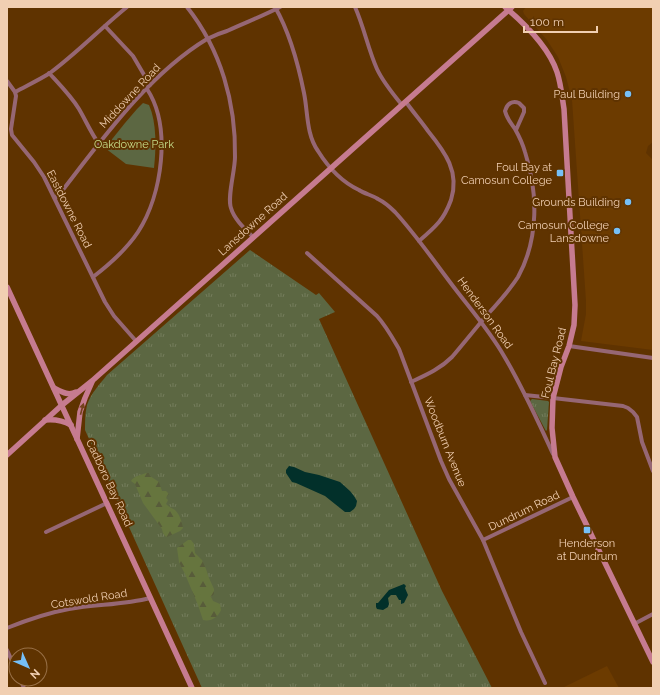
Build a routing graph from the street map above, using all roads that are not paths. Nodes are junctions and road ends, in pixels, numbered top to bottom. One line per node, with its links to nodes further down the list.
1 (127, 7): 6 (street)
2 (187, 7): 7 (street)
3 (356, 7): 13 (street)
4 (277, 8): 7 (street, Middowne Road); 16 (street, Henderson Road)
5 (508, 8): 13 (main road, Lansdowne Road); 25 (main road, Foul Bay Road)
6 (105, 26): 8 (street); 10 (street)
7 (208, 39): 10 (street, Middowne Road); 18 (street)
8 (49, 73): 12 (street); 15 (street)
9 (7, 81): 12 (street)
10 (150, 85): 11 (street, Middowne Road)
11 (147, 89): 15 (street, Middowne Road); 21 (street)
12 (15, 92): 17 (street, Eastdowne Road)
13 (404, 103): 16 (main road, Lansdowne Road); 19 (street)
14 (516, 130): 14 (street); 23 (street)
15 (99, 144): 17 (street, Middowne Road)
16 (330, 168): 18 (main road, Lansdowne Road); 19 (street, Henderson Road)
17 (55, 198): 21 (street, Eastdowne Road)
18 (253, 237): 24 (main road, Lansdowne Road)
19 (419, 241): 23 (street, Henderson Road)
20 (307, 253): 28 (street, Woodburn Avenue)
21 (93, 277): 24 (street, Eastdowne Road)
22 (7, 286): 29 (main road, Cadboro Bay Road)
23 (481, 322): 28 (street); 31 (street, Henderson Road)
24 (136, 341): 27 (main road, Lansdowne Road)
25 (569, 346): 26 (street); 32 (main road, Foul Bay Road)
26 (653, 358)
27 (92, 381): 30 (main road, Lansdowne Road); 36 (main road, one-way to 27)
28 (411, 382): 43 (street, Woodburn Avenue)
29 (54, 388): 30 (main road); 33 (main road, Cadboro Bay Road)
30 (83, 388): 33 (main road, Lansdowne Road)
31 (525, 395): 32 (street); 38 (street, Henderson Road)
32 (553, 398): 38 (main road, Foul Bay Road); 39 (street)
33 (62, 405): 34 (main road, Lansdowne Road); 35 (main road, Cadboro Bay Road)
34 (45, 420): 35 (main road); 37 (main road, Lansdowne Road)
35 (71, 425): 36 (main road, Cadboro Bay Road)
36 (77, 439): 41 (main road, Cadboro Bay Road)
37 (7, 455)
38 (555, 457): 40 (main road, Henderson Road)
39 (653, 472)
40 (573, 497): 43 (street, Dundrum Road); 46 (main road, Henderson Road)
41 (107, 503): 42 (street); 44 (main road, Cadboro Bay Road)
42 (46, 532)
43 (483, 540): 49 (street, Woodburn Avenue)
44 (150, 598): 47 (street, Cotswold Road); 50 (main road, Cadboro Bay Road)
45 (653, 614): 46 (street)
46 (634, 624): 48 (main road, Henderson Road)
47 (7, 628)
48 (653, 662)
49 (545, 683)
50 (192, 688)

